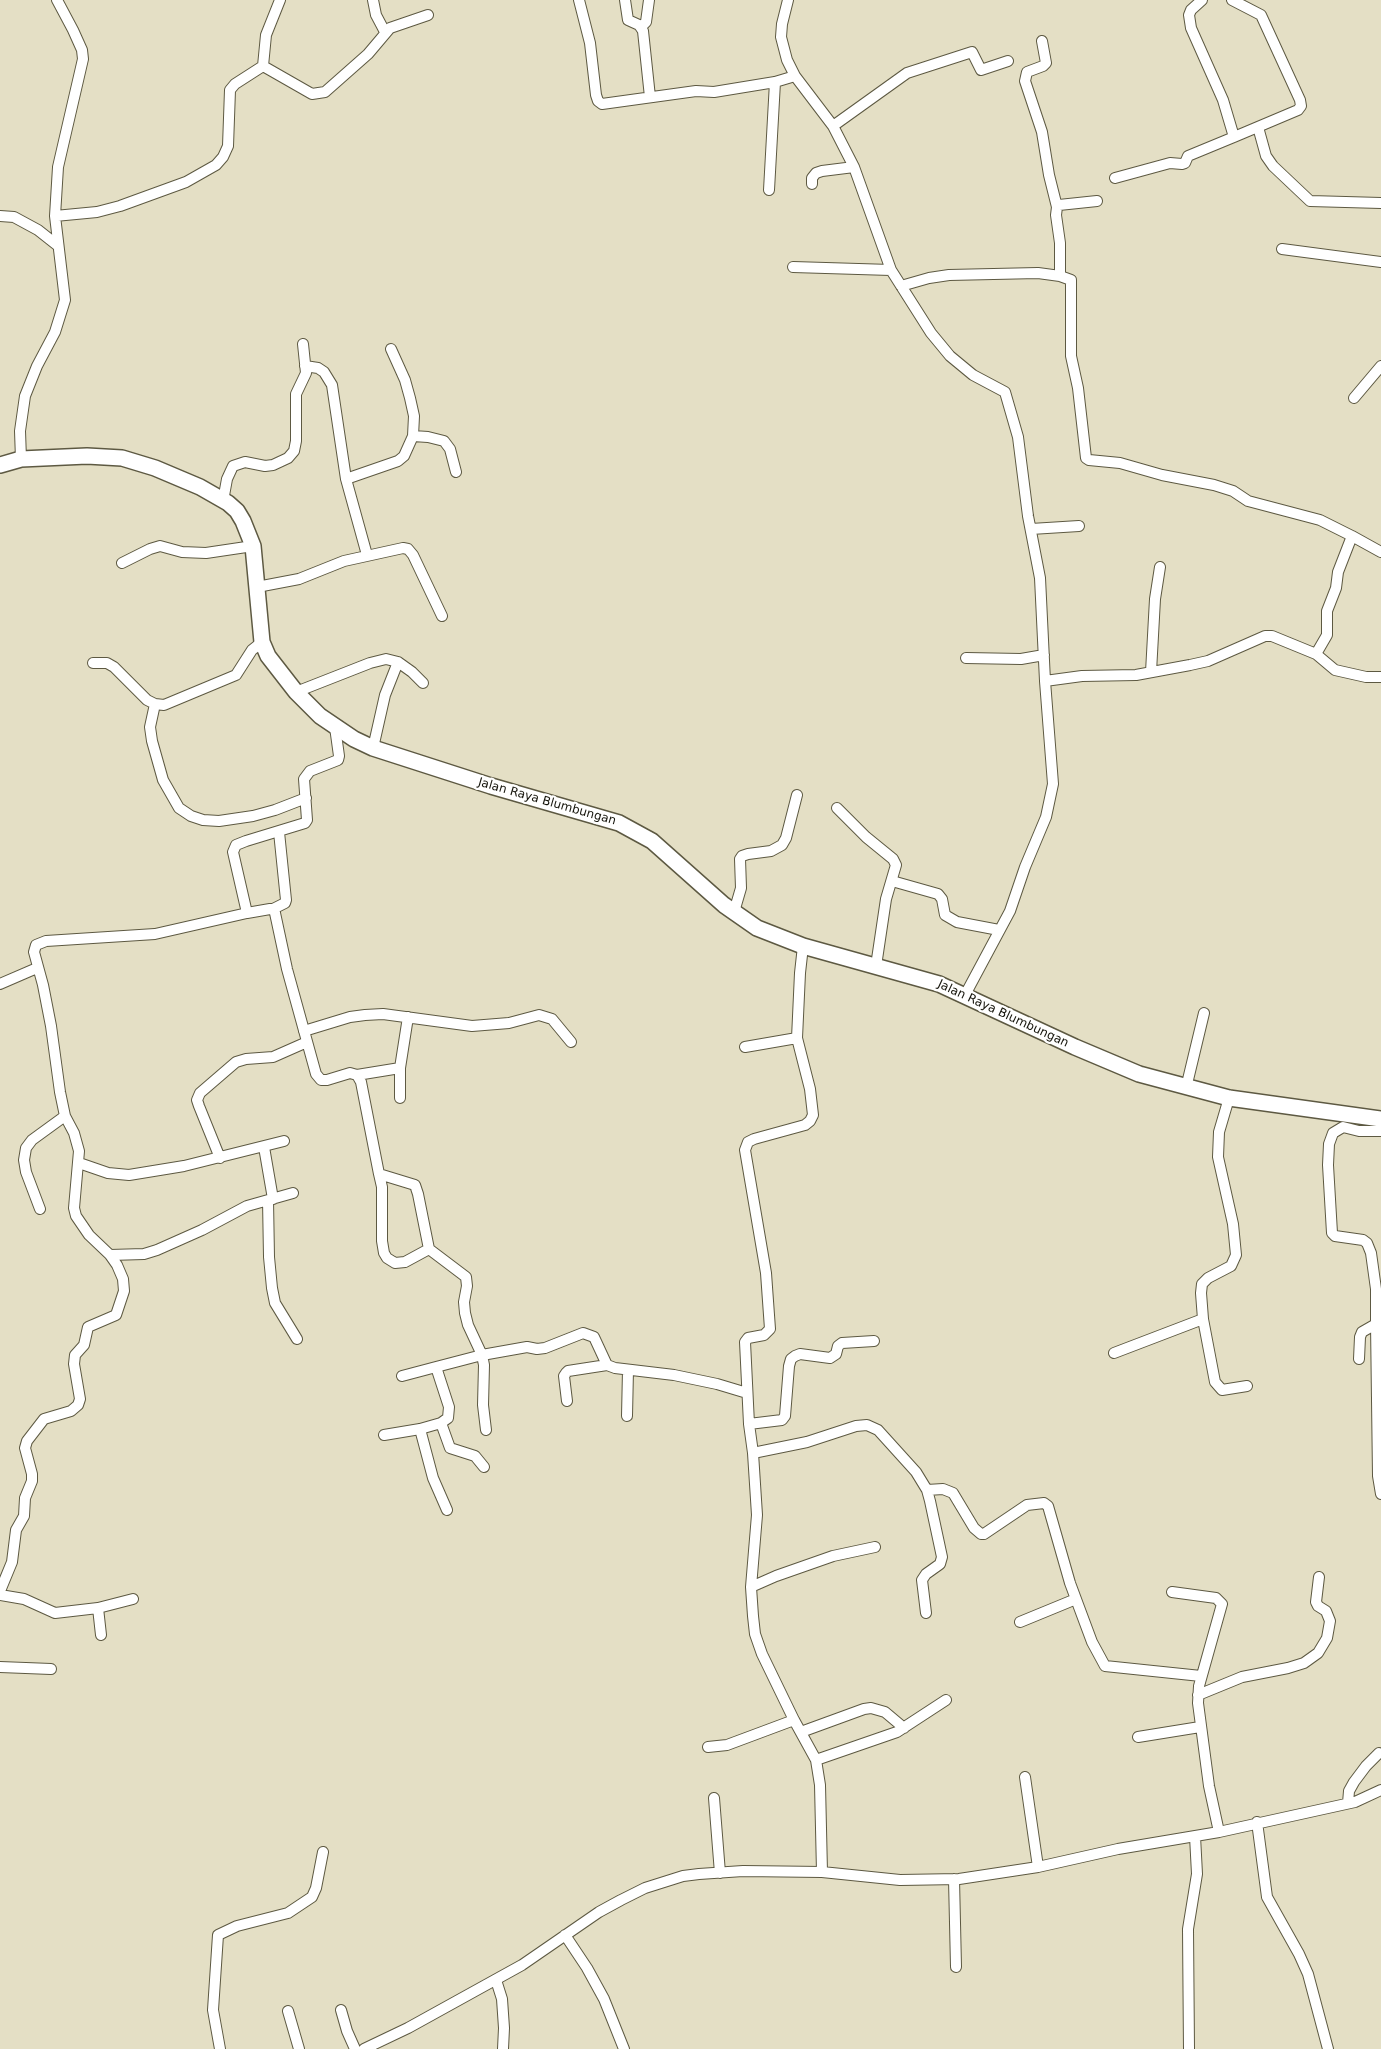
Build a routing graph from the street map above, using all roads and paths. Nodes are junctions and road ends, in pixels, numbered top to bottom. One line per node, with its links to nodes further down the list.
1 (57, 0): 30 (street)
2 (280, 0): 15 (street)
3 (372, 0): 12 (street)
4 (579, 0): 18 (street)
5 (625, 0): 11 (street)
6 (649, 0): 11 (street)
7 (788, 0): 16 (street)
8 (1202, 0): 21 (street)
9 (1232, 0): 20 (street)
10 (428, 15): 12 (street)
11 (642, 27): 18 (street)
12 (385, 32): 15 (street)
13 (1042, 41): 28 (street)
14 (1008, 62): 19 (street)
15 (263, 66): 30 (street)
16 (795, 76): 17 (street); 19 (street)
17 (775, 82): 18 (street); 25 (street)
18 (650, 97)
19 (833, 126): 22 (street)
20 (1258, 128): 21 (street); 27 (street)
21 (1234, 137): 23 (street)
22 (854, 167): 24 (street); 35 (street)
23 (1115, 178)
24 (812, 184)
25 (769, 190)
26 (1097, 201): 28 (street)
27 (1381, 203)
28 (1057, 207): 36 (street)
29 (0, 216): 31 (street)
30 (55, 216): 31 (street)
31 (57, 245): 44 (street)
32 (1282, 248): 33 (street)
33 (1381, 262)
34 (793, 267): 35 (street)
35 (891, 270): 37 (street)
36 (1060, 276): 37 (street); 51 (street)
37 (901, 286): 50 (street)
38 (304, 344): 40 (street)
39 (391, 349): 43 (street)
40 (305, 366): 47 (street); 48 (street)
41 (1381, 366): 42 (street)
42 (1354, 398)
43 (413, 436): 46 (street); 47 (street)
44 (21, 459): 45 (main road, Jalan Raya Blumbungan); 48 (main road, Jalan Raya Blumbungan)
45 (0, 465)
46 (456, 472)
47 (346, 479): 54 (street)
48 (224, 500): 52 (main road, Jalan Raya Blumbungan)
49 (1079, 526): 50 (street)
50 (1031, 529): 61 (street)
51 (1352, 536): 53 (street); 60 (street)
52 (253, 546): 55 (street); 57 (main road, Jalan Raya Blumbungan)
53 (1381, 552)
54 (367, 555): 57 (street); 58 (street)
55 (122, 564)
56 (1160, 567): 65 (street)
57 (257, 588): 59 (main road, Jalan Raya Blumbungan)
58 (442, 616)
59 (262, 642): 69 (main road, Jalan Raya Blumbungan); 70 (street)
60 (1316, 654): 65 (street); 66 (street)
61 (1044, 655): 62 (street); 67 (street)
62 (966, 658)
63 (398, 662): 68 (street); 69 (street); 72 (street)
64 (93, 663): 70 (street)
65 (1151, 672): 67 (street)
66 (1381, 678)
67 (1045, 681): 81 (street)
68 (423, 684)
69 (296, 692): 71 (main road, Jalan Raya Blumbungan)
70 (154, 704): 74 (street)
71 (335, 727): 72 (main road, Jalan Raya Blumbungan); 74 (street)
72 (373, 748): 79 (main road, Jalan Raya Blumbungan)
73 (797, 795): 79 (street)
74 (306, 798): 76 (street)
75 (837, 808): 77 (street)
76 (279, 832): 78 (street); 80 (street)
77 (892, 880): 81 (street); 83 (street)
78 (273, 909): 80 (street); 89 (street)
79 (734, 912): 82 (main road, Jalan Raya Blumbungan)
80 (248, 913): 84 (street)
81 (1000, 930): 86 (street)
82 (803, 946): 83 (main road, Jalan Raya Blumbungan); 90 (street)
83 (876, 966): 86 (main road, Jalan Raya Blumbungan)
84 (37, 968): 85 (street); 99 (street)
85 (0, 984)
86 (965, 995): 96 (main road, Jalan Raya Blumbungan)
87 (1204, 1014): 96 (street)
88 (408, 1017): 89 (street); 92 (street); 94 (street)
89 (304, 1031): 91 (street)
90 (797, 1038): 93 (street); 124 (street)
91 (307, 1042): 95 (street); 104 (street)
92 (572, 1042)
93 (745, 1047)
94 (400, 1068): 95 (street); 97 (street)
95 (357, 1075): 106 (street)
96 (1186, 1088): 98 (main road, Jalan Raya Blumbungan)
97 (400, 1098)
98 (1229, 1098): 100 (main road, Jalan Raya Blumbungan); 112 (street)
99 (65, 1116): 105 (street); 109 (street)
100 (1381, 1119)
101 (1381, 1131): 113 (street)
102 (284, 1141): 103 (street)
103 (264, 1147): 104 (street); 108 (street)
104 (220, 1158): 105 (street)
105 (79, 1163): 111 (street)
106 (379, 1174): 110 (street); 110 (street)
107 (293, 1193): 108 (street)
108 (271, 1200): 111 (street); 114 (street)
109 (40, 1209)
110 (429, 1249): 117 (street)
111 (110, 1255): 140 (street)
112 (1203, 1319): 116 (street); 123 (street)
113 (1376, 1324): 118 (street); 135 (street)
114 (297, 1339)
115 (874, 1341): 128 (street)
116 (1114, 1353)
117 (482, 1355): 119 (street); 120 (street); 130 (street)
118 (1359, 1359)
119 (607, 1365): 121 (street); 125 (street)
120 (436, 1367): 122 (street); 127 (street)
121 (628, 1370): 124 (street); 126 (street)
122 (402, 1376)
123 (1247, 1386)
124 (747, 1394): 128 (street)
125 (567, 1401)
126 (627, 1416)
127 (441, 1423): 129 (street); 133 (street)
128 (749, 1424): 132 (street)
129 (420, 1429): 131 (street); 136 (street)
130 (486, 1430)
131 (384, 1435)
132 (753, 1453): 134 (street); 139 (street)
133 (484, 1467)
134 (927, 1490): 144 (street); 146 (street)
135 (1381, 1494)
136 (447, 1510)
137 (875, 1547): 139 (street)
138 (1319, 1577): 152 (street)
139 (751, 1587): 154 (street)
140 (0, 1591)
141 (1172, 1592): 151 (street)
142 (0, 1595): 145 (street)
143 (133, 1599): 145 (street)
144 (1076, 1599): 147 (street); 151 (street)
145 (98, 1608): 148 (street)
146 (926, 1613)
147 (1020, 1622)
148 (101, 1634)
149 (0, 1667): 150 (street)
150 (51, 1668)
151 (1202, 1676): 152 (street)
152 (1198, 1696): 155 (street)
153 (946, 1700): 156 (street)
154 (794, 1720): 157 (street); 159 (street)
155 (1200, 1727): 158 (street); 167 (street)
156 (904, 1728): 157 (street); 161 (street)
157 (800, 1732): 161 (street)
158 (1138, 1737)
159 (708, 1747)
160 (1379, 1753): 165 (street)
161 (816, 1760): 171 (street)
162 (1025, 1777): 170 (street)
163 (1381, 1790): 165 (street)
164 (714, 1798): 172 (street)
165 (1348, 1803): 166 (street)
166 (1257, 1822): 167 (street); 186 (street)
167 (1219, 1832): 168 (street)
168 (1195, 1836): 170 (street); 185 (street)
169 (323, 1852): 179 (street)
170 (1038, 1867): 173 (street)
171 (822, 1872): 172 (street); 173 (street)
172 (720, 1873): 174 (street)
173 (954, 1879): 175 (street)
174 (564, 1935): 176 (street); 184 (street)
175 (956, 1967)
176 (496, 1980): 182 (street); 183 (street)
177 (341, 2010): 181 (street)
178 (288, 2011): 180 (street)
179 (220, 2049)
180 (298, 2049)
181 (356, 2049)
182 (364, 2049)
183 (503, 2049)
184 (624, 2049)
185 (1189, 2049)
186 (1328, 2049)

